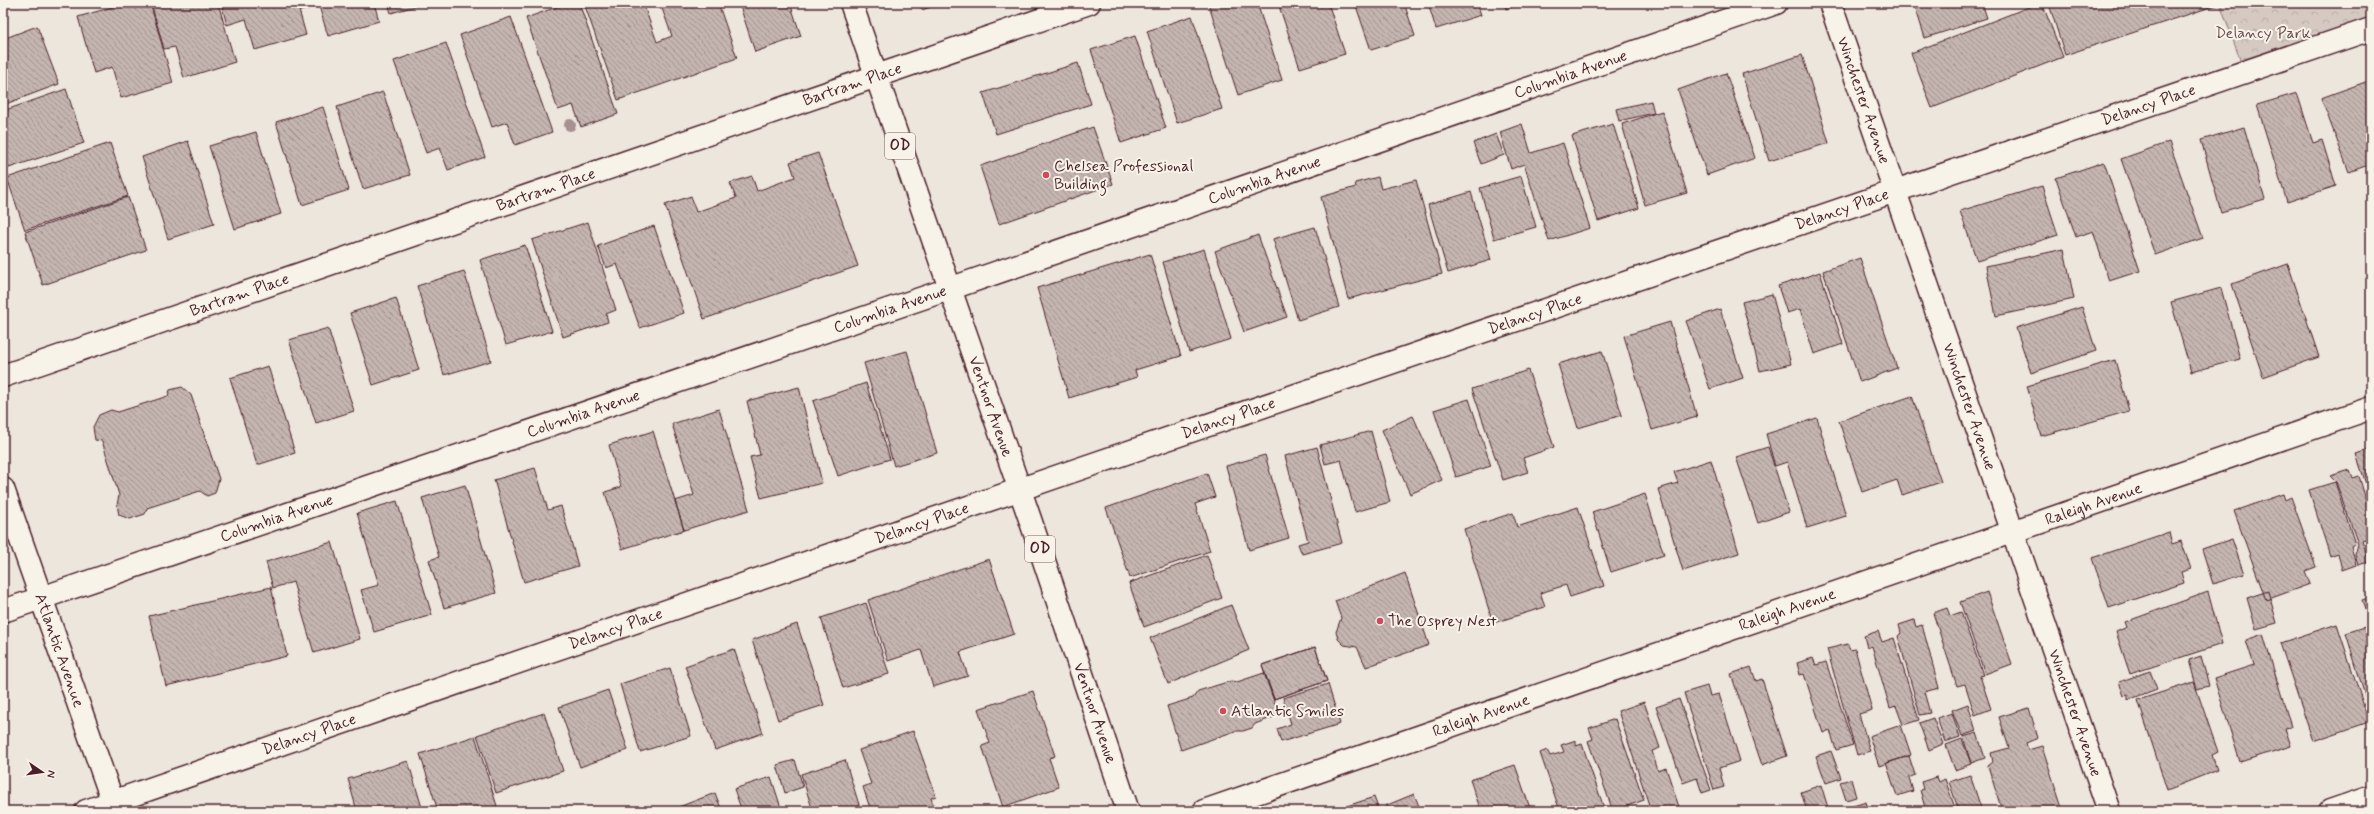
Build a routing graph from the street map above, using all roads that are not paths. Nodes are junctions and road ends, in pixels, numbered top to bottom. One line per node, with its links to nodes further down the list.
1 (851, 3): 6 (street, Ventnor Avenue / OD)
2 (1089, 3): 6 (street, Bartram Place)
3 (1776, 3): 8 (street, Columbia Avenue)
4 (1830, 3): 7 (street, Winchester Avenue)
5 (2371, 29): 7 (street, Delancy Place)
6 (876, 76): 8 (street, Ventnor Avenue / OD); 9 (street, Bartram Place)
7 (1896, 190): 12 (street, Delancy Place); 13 (street, Winchester Avenue)
8 (949, 289): 12 (street, Ventnor Avenue / OD); 14 (street, Columbia Avenue)
9 (3, 376)
10 (2371, 408): 13 (street, Raleigh Avenue)
11 (3, 489): 14 (street, Atlantic Avenue)
12 (1019, 490): 17 (street, Delancy Place); 19 (street, Ventnor Avenue / OD)
13 (2013, 533): 20 (street, Raleigh Avenue); 21 (street, Winchester Avenue)
14 (41, 598): 15 (street, Columbia Avenue); 17 (street, Atlantic Avenue)
15 (3, 611)
16 (2371, 797): 22 (street)
17 (114, 807): 18 (street, Delancy Place)
18 (86, 811)
19 (1128, 811)
20 (1204, 811)
21 (2109, 811)
22 (2330, 811)

